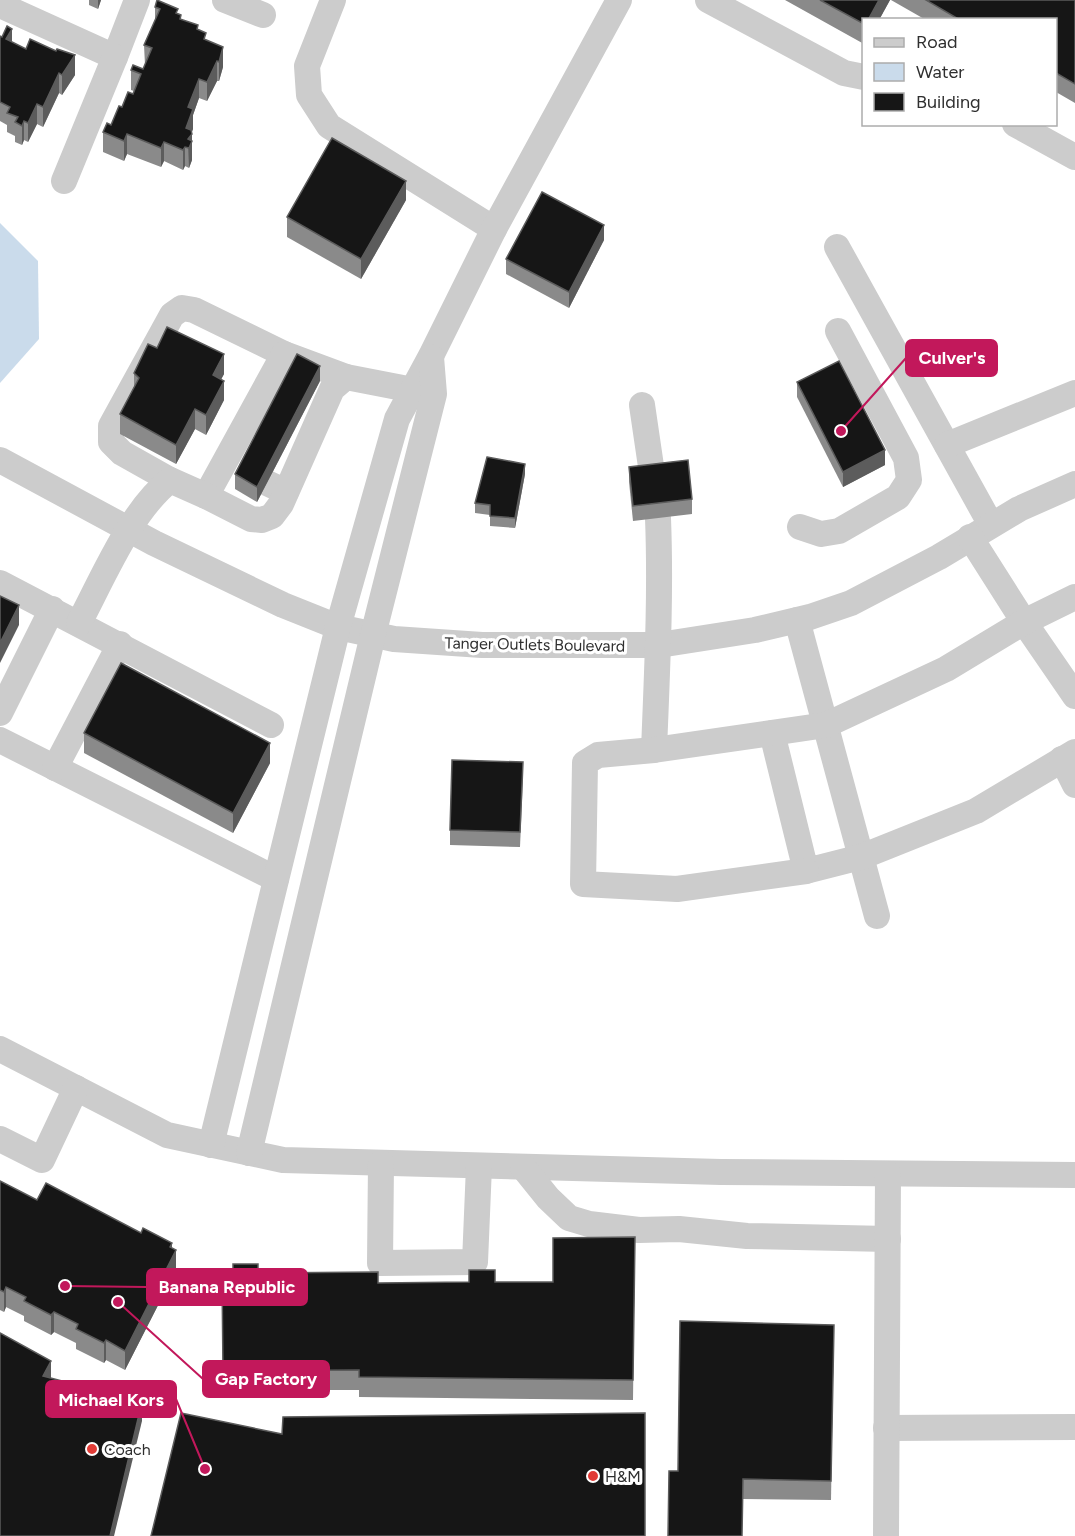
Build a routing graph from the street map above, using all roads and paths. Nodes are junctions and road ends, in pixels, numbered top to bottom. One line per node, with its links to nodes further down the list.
1 (137, 0): 8 (street)
2 (225, 0): 7 (street)
3 (333, 0): 13 (street)
4 (620, 0): 13 (street)
5 (708, 0): 9 (street)
6 (0, 5): 8 (street)
7 (263, 15)
8 (115, 57): 12 (street)
9 (862, 77)
10 (1019, 126): 11 (street)
11 (1075, 157)
12 (64, 181)
13 (494, 229): 17 (street)
14 (837, 247): 22 (street)
15 (838, 331): 29 (street)
16 (284, 354): 18 (street); 24 (street); 27 (street)
17 (431, 356): 19 (street); 39 (street)
18 (346, 377): 19 (street); 27 (street)
19 (413, 390): 38 (street)
20 (1075, 393): 22 (street)
21 (642, 405): 25 (street)
22 (947, 445): 31 (street)
23 (0, 460): 30 (street, Tanger Outlets Boulevard)
24 (170, 480): 27 (street); 30 (street)
25 (653, 480)
26 (1075, 484): 31 (street, Tanger Outlets Boulevard)
27 (206, 496)
28 (658, 518): 41 (street)
29 (800, 527)
30 (129, 529): 37 (street); 38 (street, Tanger Outlets Boulevard)
31 (981, 531): 35 (street, Tanger Outlets Boulevard); 36 (street)
32 (0, 583): 34 (street)
33 (1075, 597): 36 (street)
34 (52, 609): 37 (street); 43 (street)
35 (797, 620): 41 (street, Tanger Outlets Boulevard); 45 (street)
36 (1024, 622): 42 (street); 45 (street)
37 (80, 623): 40 (street)
38 (338, 627): 39 (street, Tanger Outlets Boulevard); 54 (street)
39 (373, 635): 41 (street, Tanger Outlets Boulevard); 60 (street)
40 (120, 644): 44 (street); 50 (street)
41 (658, 645): 48 (street)
42 (1073, 690)
43 (0, 713)
44 (271, 725)
45 (826, 725): 46 (street); 52 (street)
46 (772, 733): 48 (street); 53 (street)
47 (0, 740): 50 (street)
48 (654, 750): 53 (street)
49 (1069, 756): 51 (street); 52 (street)
50 (55, 768): 54 (street)
51 (1075, 785)
52 (861, 857): 53 (street); 55 (street)
53 (806, 871)
54 (276, 879): 59 (street)
55 (877, 916)
56 (0, 1049): 57 (street)
57 (76, 1088): 58 (street); 59 (street)
58 (0, 1139)
59 (211, 1144): 60 (street)
60 (249, 1153): 61 (street)
61 (381, 1163): 62 (street); 62 (street)
62 (479, 1166): 63 (street)
63 (523, 1167): 64 (street); 66 (street)
64 (888, 1174): 65 (street); 66 (street)
65 (1075, 1175)
66 (888, 1239): 68 (street)
67 (1075, 1427): 68 (street)
68 (886, 1428): 69 (street)
69 (886, 1536)

